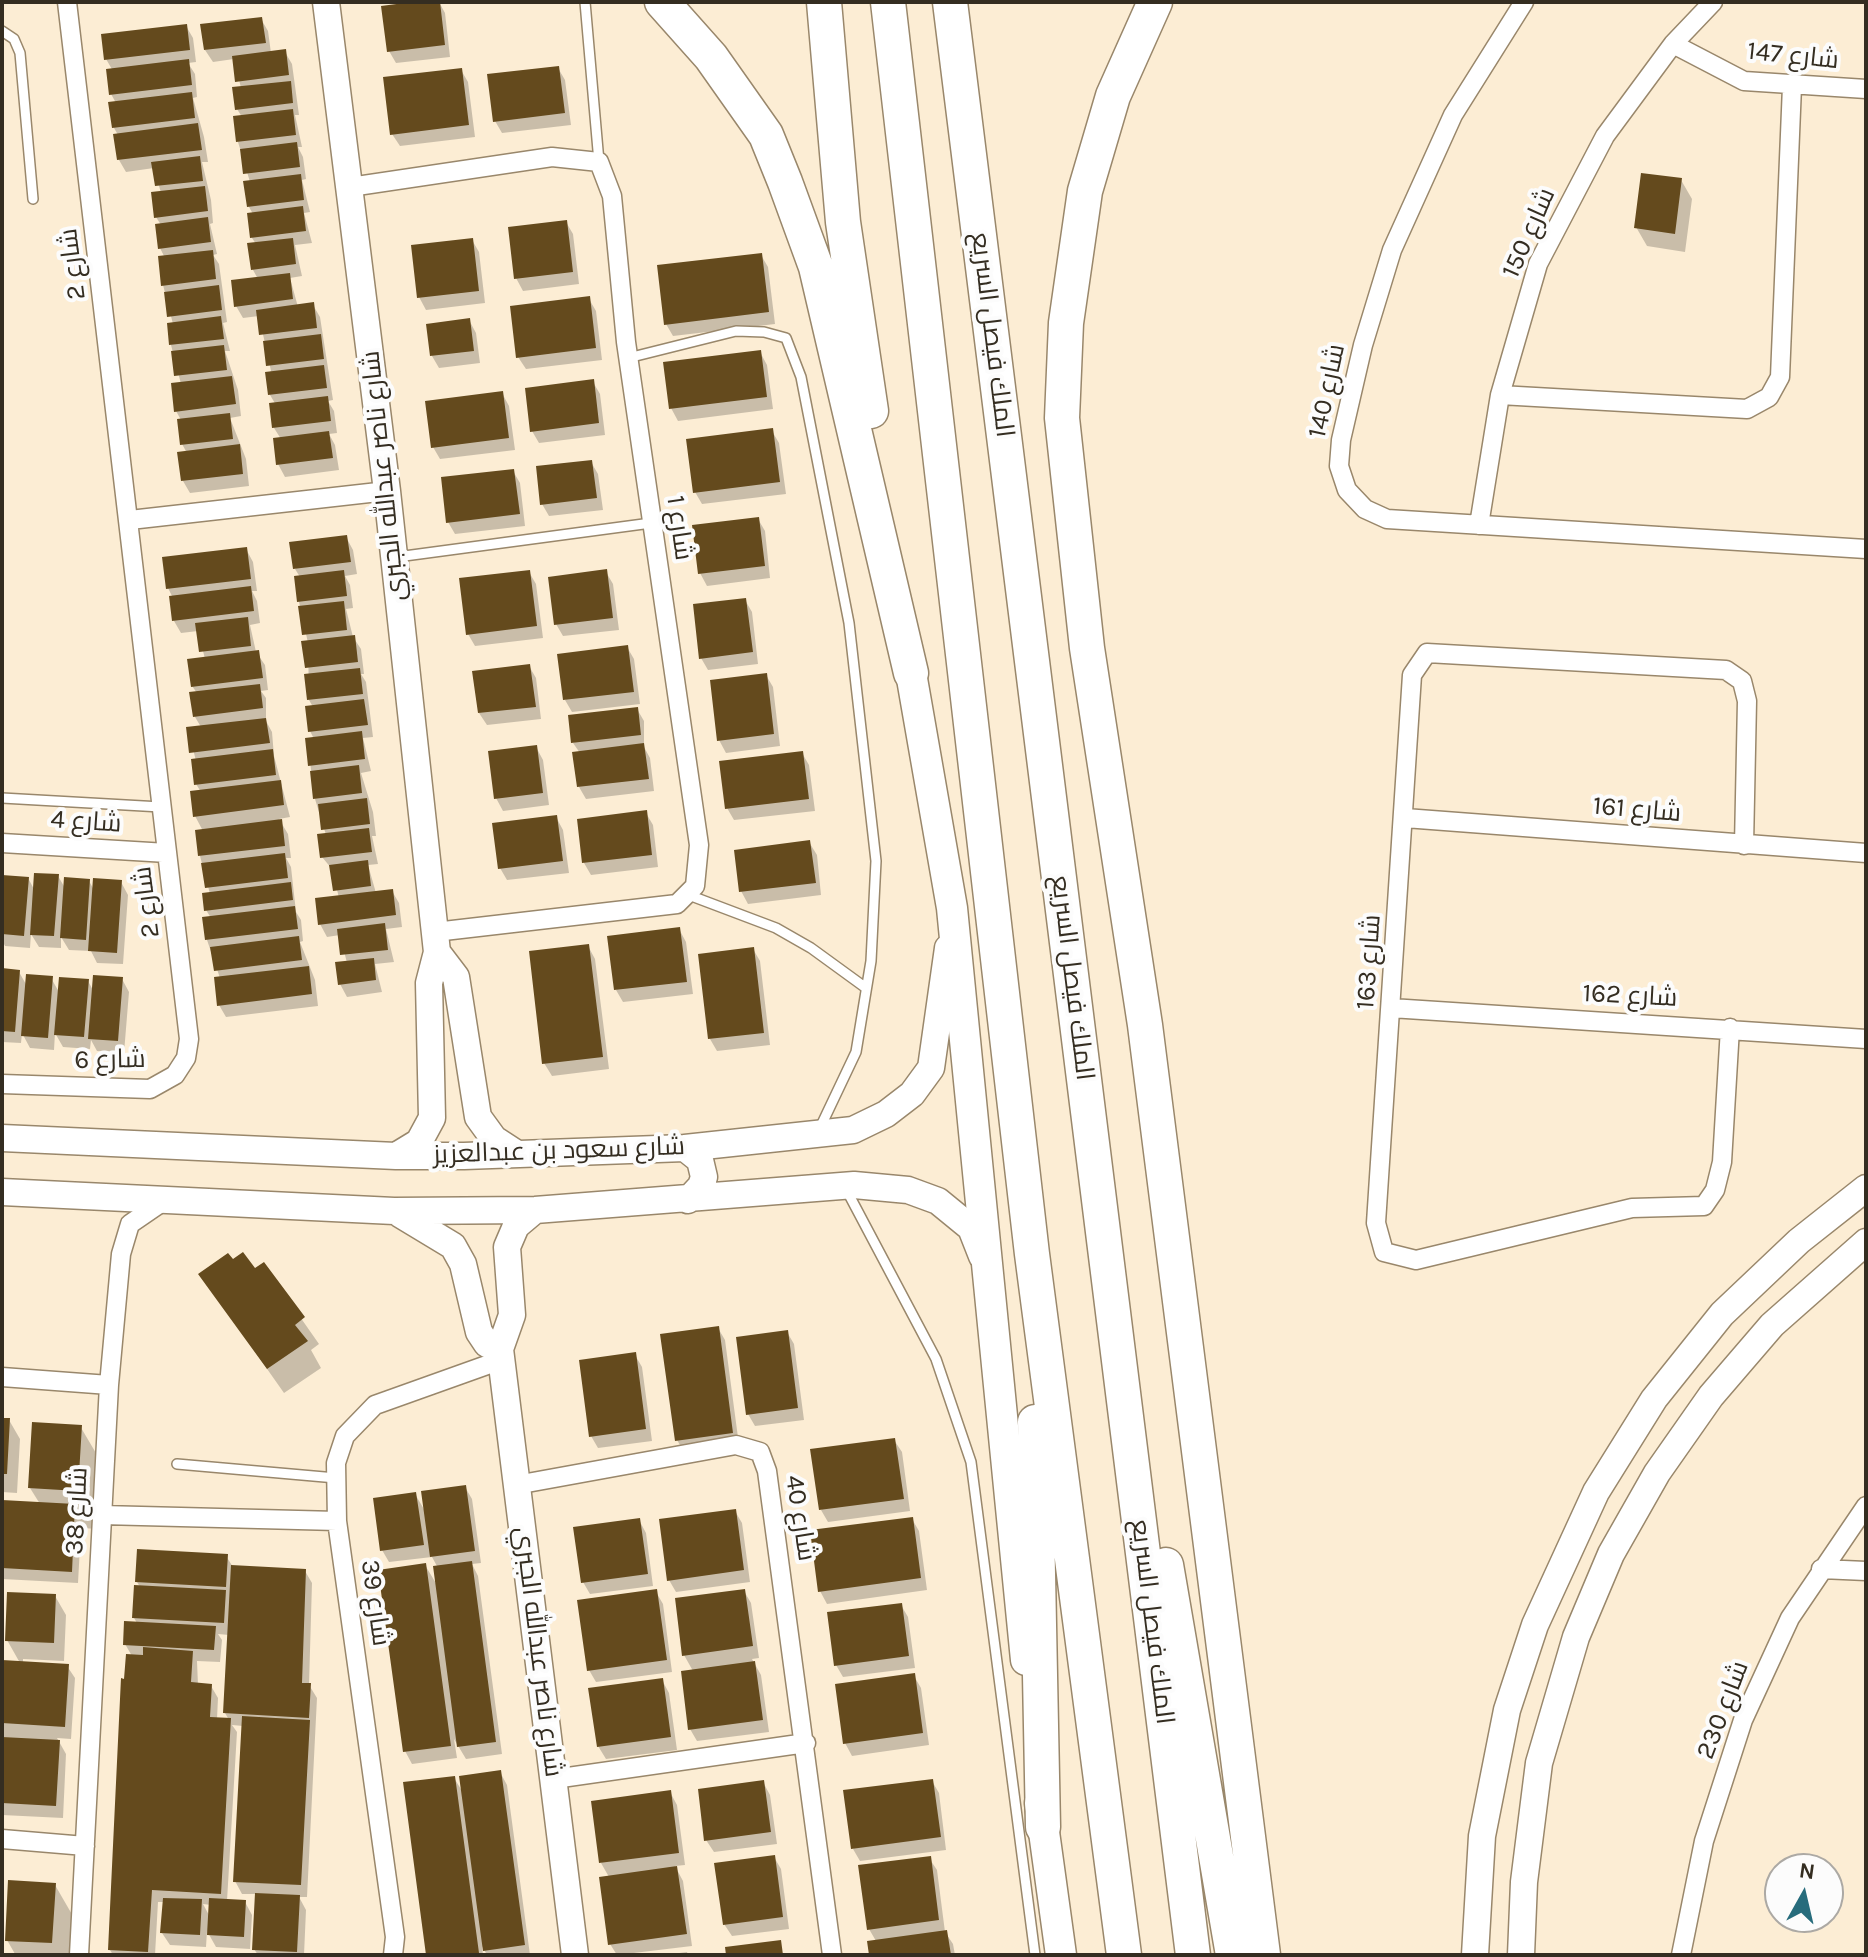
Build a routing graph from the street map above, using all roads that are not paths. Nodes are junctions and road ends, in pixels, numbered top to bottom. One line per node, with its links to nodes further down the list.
1 (67, 2): 21 (street, شارع 2)
2 (326, 2): 16 (street, شارع ناصر عبدالله الجبري)
3 (585, 2): 15 (lane)
4 (662, 2): 26 (highway)
5 (824, 2): 26 (highway)
6 (888, 2): 56 (highway)
7 (950, 2): 61 (highway, الملك فيصل السريع)
8 (1155, 2): 84 (highway)
9 (1524, 2): 23 (street, شارع 140)
10 (1713, 2): 12 (street, شارع 150)
11 (2, 31): 17 (lane)
12 (1673, 44): 13 (street, شارع 147); 19 (street, شارع 150)
13 (1792, 86): 14 (street, شارع 147); 19 (street)
14 (1866, 89)
15 (599, 162): 16 (street); 18 (street, شارع 1)
16 (350, 187): 20 (street, شارع ناصر عبدالله الجبري)
17 (33, 199)
18 (628, 358): 22 (street, شارع 1); 37 (lane)
19 (1500, 395): 23 (street, شارع 150)
20 (387, 491): 21 (street); 25 (street, شارع ناصر عبدالله الجبري)
21 (130, 520): 28 (street, شارع 2)
22 (651, 523): 25 (lane); 34 (street, شارع 1)
23 (1479, 525): 24 (street, شارع 140)
24 (1866, 549)
25 (394, 558): 36 (street, شارع ناصر عبدالله الجبري)
26 (911, 673): 35 (main road)
27 (2, 798): 28 (lane)
28 (161, 807): 32 (street, شارع 2)
29 (1405, 818): 31 (street, شارع 161); 31 (street, شارع 163); 38 (street, شارع 163)
30 (2, 843): 32 (street, شارع 4)
31 (1744, 845): 33 (street, شارع 161)
32 (167, 853): 40 (street, شارع 2)
33 (1866, 853)
34 (686, 894): 36 (street); 37 (lane)
35 (952, 908): 43 (street, شارع سعود بن عبدالعزيز); 57 (main road)
36 (436, 942): 46 (street, شارع ناصر عبدالله الجبري); 47 (street, شارع ناصر عبدالله الجبري)
37 (866, 988): 43 (lane)
38 (1391, 1008): 39 (street, شارع 162); 39 (street, شارع 163)
39 (1730, 1028): 41 (street, شارع 162)
40 (189, 1039): 42 (street, شارع 6)
41 (1866, 1039)
42 (2, 1084)
43 (817, 1135): 45 (street, شارع سعود بن عبدالعزيز)
44 (2, 1138): 47 (street, شارع سعود بن عبدالعزيز)
45 (685, 1148): 46 (street, شارع سعود بن عبدالعزيز); 52 (street)
46 (517, 1154): 47 (street, شارع سعود بن عبدالعزيز)
47 (396, 1156)
48 (844, 1186): 52 (street, شارع سعود بن عبدالعزيز); 57 (street, شارع سعود بن عبدالعزيز); 79 (lane)
49 (1866, 1188): 85 (street)
50 (2, 1192): 51 (street, شارع سعود بن عبدالعزيز)
51 (165, 1200): 54 (street, شارع سعود بن عبدالعزيز); 60 (street, شارع 38)
52 (688, 1200): 53 (street, شارع سعود بن عبدالعزيز)
53 (535, 1210): 54 (street, شارع سعود بن عبدالعزيز); 58 (street, شارع ناصر عبدالله الجبري)
54 (394, 1211): 58 (street)
55 (1866, 1242): 86 (street)
56 (1032, 1254): 72 (highway); 81 (highway)
57 (986, 1267): 72 (main road)
58 (500, 1354): 63 (street, شارع 39); 64 (street, شارع ناصر عبدالله الجبري)
59 (2, 1377): 60 (street)
60 (109, 1385): 66 (street, شارع 38)
61 (1123, 1389): 82 (highway, الملك فيصل السريع); 83 (highway)
62 (177, 1464): 63 (lane)
63 (336, 1478): 67 (street, شارع 39)
64 (516, 1485): 70 (street, شارع 40); 71 (street, شارع ناصر عبدالله الجبري)
65 (1866, 1506): 68 (street, شارع 230)
66 (102, 1515): 67 (street); 74 (street, شارع 38)
67 (337, 1521): 76 (street, شارع 39)
68 (1821, 1569): 69 (street); 87 (street, شارع 230)
69 (1866, 1571)
70 (806, 1743): 71 (street); 78 (street, شارع 40)
71 (554, 1779): 77 (street, شارع ناصر عبدالله الجبري)
72 (1043, 1827): 80 (main road)
73 (2, 1839): 74 (street)
74 (85, 1846): 75 (street, شارع 38)
75 (79, 1955)
76 (393, 1955)
77 (575, 1955)
78 (832, 1955)
79 (1035, 1955)
80 (1061, 1955)
81 (1124, 1955)
82 (1193, 1955)
83 (1233, 1955)
84 (1263, 1955)
85 (1475, 1955)
86 (1521, 1955)
87 (1681, 1955)

